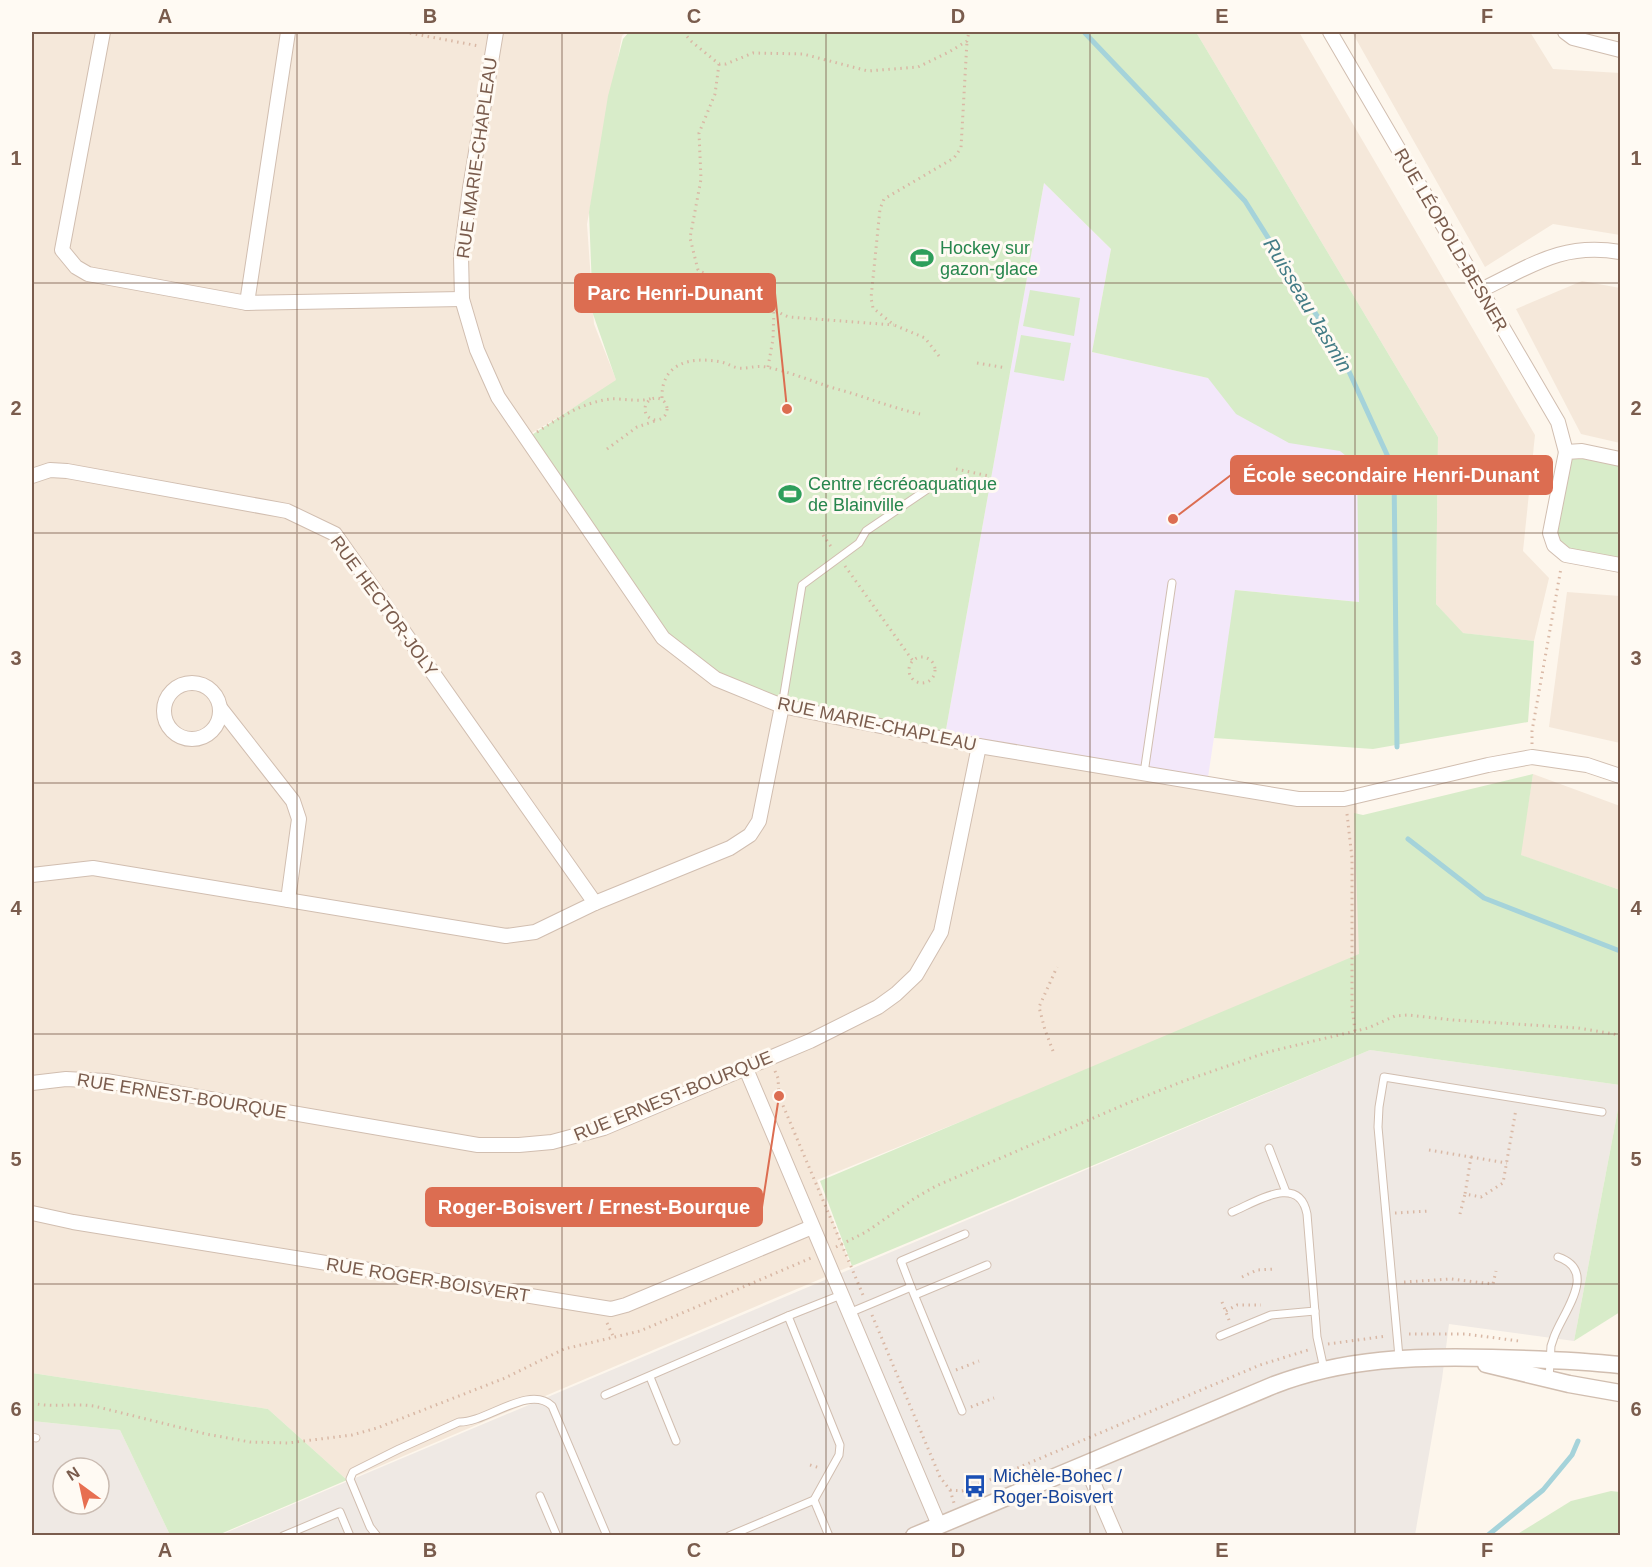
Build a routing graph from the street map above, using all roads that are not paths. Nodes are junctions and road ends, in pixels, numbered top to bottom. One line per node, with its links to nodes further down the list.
1 (103, 32): 10 (street)
2 (288, 32): 10 (street)
3 (496, 32): 9 (street, RUE MARIE-CHAPLEAU)
4 (1330, 32): 8 (street, RUE LÉOPOLD-BESNER)
5 (1565, 32): 6 (street)
6 (1620, 50)
7 (1620, 252): 8 (street)
8 (1481, 290): 11 (street, RUE LÉOPOLD-BESNER)
9 (462, 299): 10 (street); 17 (street, RUE MARIE-CHAPLEAU)
10 (247, 303)
11 (1566, 452): 12 (street); 15 (street, RUE LÉOPOLD-BESNER)
12 (1620, 459)
13 (32, 476): 24 (street, RUE HECTOR-JOLY)
14 (935, 484): 17 (lane)
15 (1620, 565)
16 (1172, 583): 20 (lane)
17 (782, 706): 19 (street, RUE MARIE-CHAPLEAU); 24 (street)
18 (221, 709): 18 (street); 23 (street)
19 (979, 746): 20 (street, RUE MARIE-CHAPLEAU); 25 (street, RUE ERNEST-BOURQUE)
20 (1144, 773): 21 (street, RUE MARIE-CHAPLEAU)
21 (1620, 776)
22 (32, 875): 23 (street)
23 (288, 900): 24 (street)
24 (595, 903)
25 (746, 1069): 26 (street, RUE ERNEST-BOURQUE); 32 (street)
26 (32, 1083)
27 (1602, 1112): 44 (lane)
28 (1269, 1148): 29 (lane)
29 (1286, 1192): 30 (lane); 39 (lane)
30 (1232, 1212)
31 (32, 1213): 32 (street, RUE ROGER-BOISVERT)
32 (812, 1227): 37 (street)
33 (965, 1234): 36 (lane)
34 (1558, 1257): 45 (lane)
35 (987, 1265): 38 (lane)
36 (911, 1287): 38 (lane); 40 (lane)
37 (841, 1295): 40 (street); 41 (lane)
38 (915, 1295): 52 (lane)
39 (1315, 1311): 42 (lane); 47 (lane)
40 (849, 1314): 57 (street)
41 (788, 1316): 48 (lane); 56 (lane)
42 (1220, 1336)
43 (1450, 1356): 44 (street); 45 (street); 49 (street)
44 (1400, 1357): 47 (street)
45 (1551, 1359): 46 (street); 49 (lane)
46 (1620, 1365)
47 (1324, 1369): 54 (street)
48 (650, 1377): 51 (lane); 53 (lane)
49 (1549, 1379): 50 (street)
50 (1620, 1393)
51 (605, 1395)
52 (962, 1412)
53 (676, 1441)
54 (1085, 1464): 57 (street); 66 (street)
55 (540, 1496): 61 (lane)
56 (814, 1500): 63 (lane); 64 (lane)
57 (939, 1525): 65 (street)
58 (283, 1536): 59 (lane)
59 (350, 1536)
60 (377, 1536): 62 (lane)
61 (557, 1536)
62 (607, 1536)
63 (729, 1536)
64 (829, 1536)
65 (914, 1536)
66 (1116, 1536)

